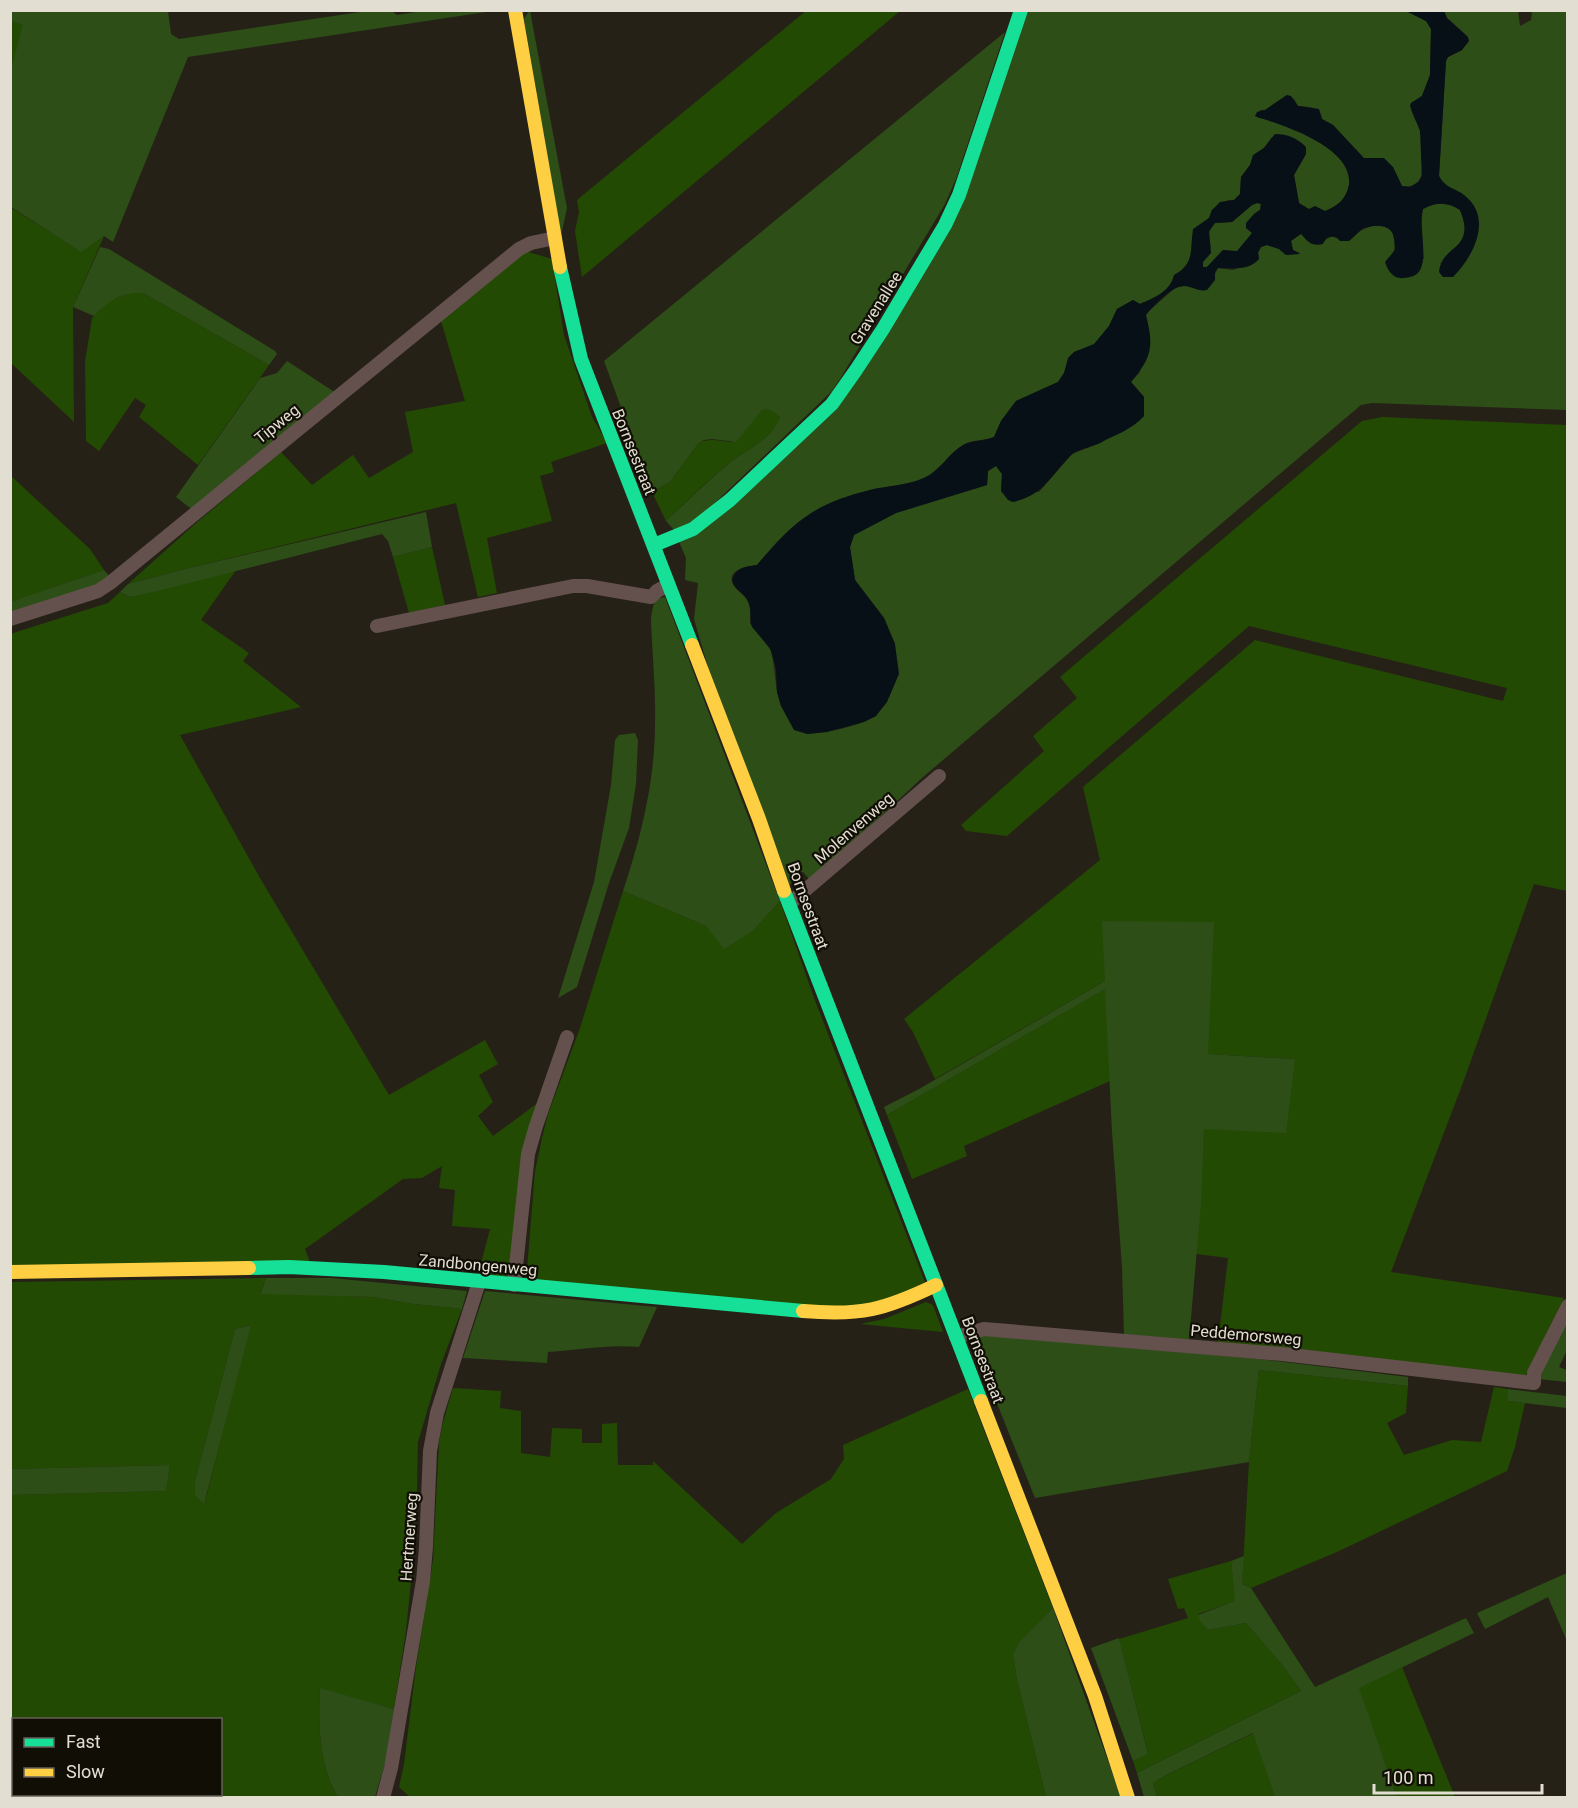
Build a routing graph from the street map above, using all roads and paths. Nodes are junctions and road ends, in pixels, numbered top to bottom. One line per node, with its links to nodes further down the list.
1 (515, 10): 3 (street, Bornsestraat)
2 (1021, 10): 4 (street, Gravenallee)
3 (555, 238): 4 (street, Bornsestraat); 6 (street, Tipweg)
4 (654, 545): 5 (street, Bornsestraat)
5 (668, 585): 7 (street); 9 (street, Bornsestraat)
6 (10, 619)
7 (377, 626)
8 (939, 776): 9 (street, Molenvenweg)
9 (789, 904): 14 (street, Bornsestraat)
10 (567, 1038): 13 (street)
11 (10, 1272): 12 (street, Zandbongenweg)
12 (480, 1282): 13 (street, Zandbongenweg); 17 (street, Hertmerweg)
13 (514, 1285): 14 (street, Zandbongenweg)
14 (936, 1286): 16 (street, Bornsestraat)
15 (1568, 1306): 16 (street, Peddemorsweg)
16 (956, 1337): 18 (street, Bornsestraat)
17 (383, 1797)
18 (1128, 1797)

